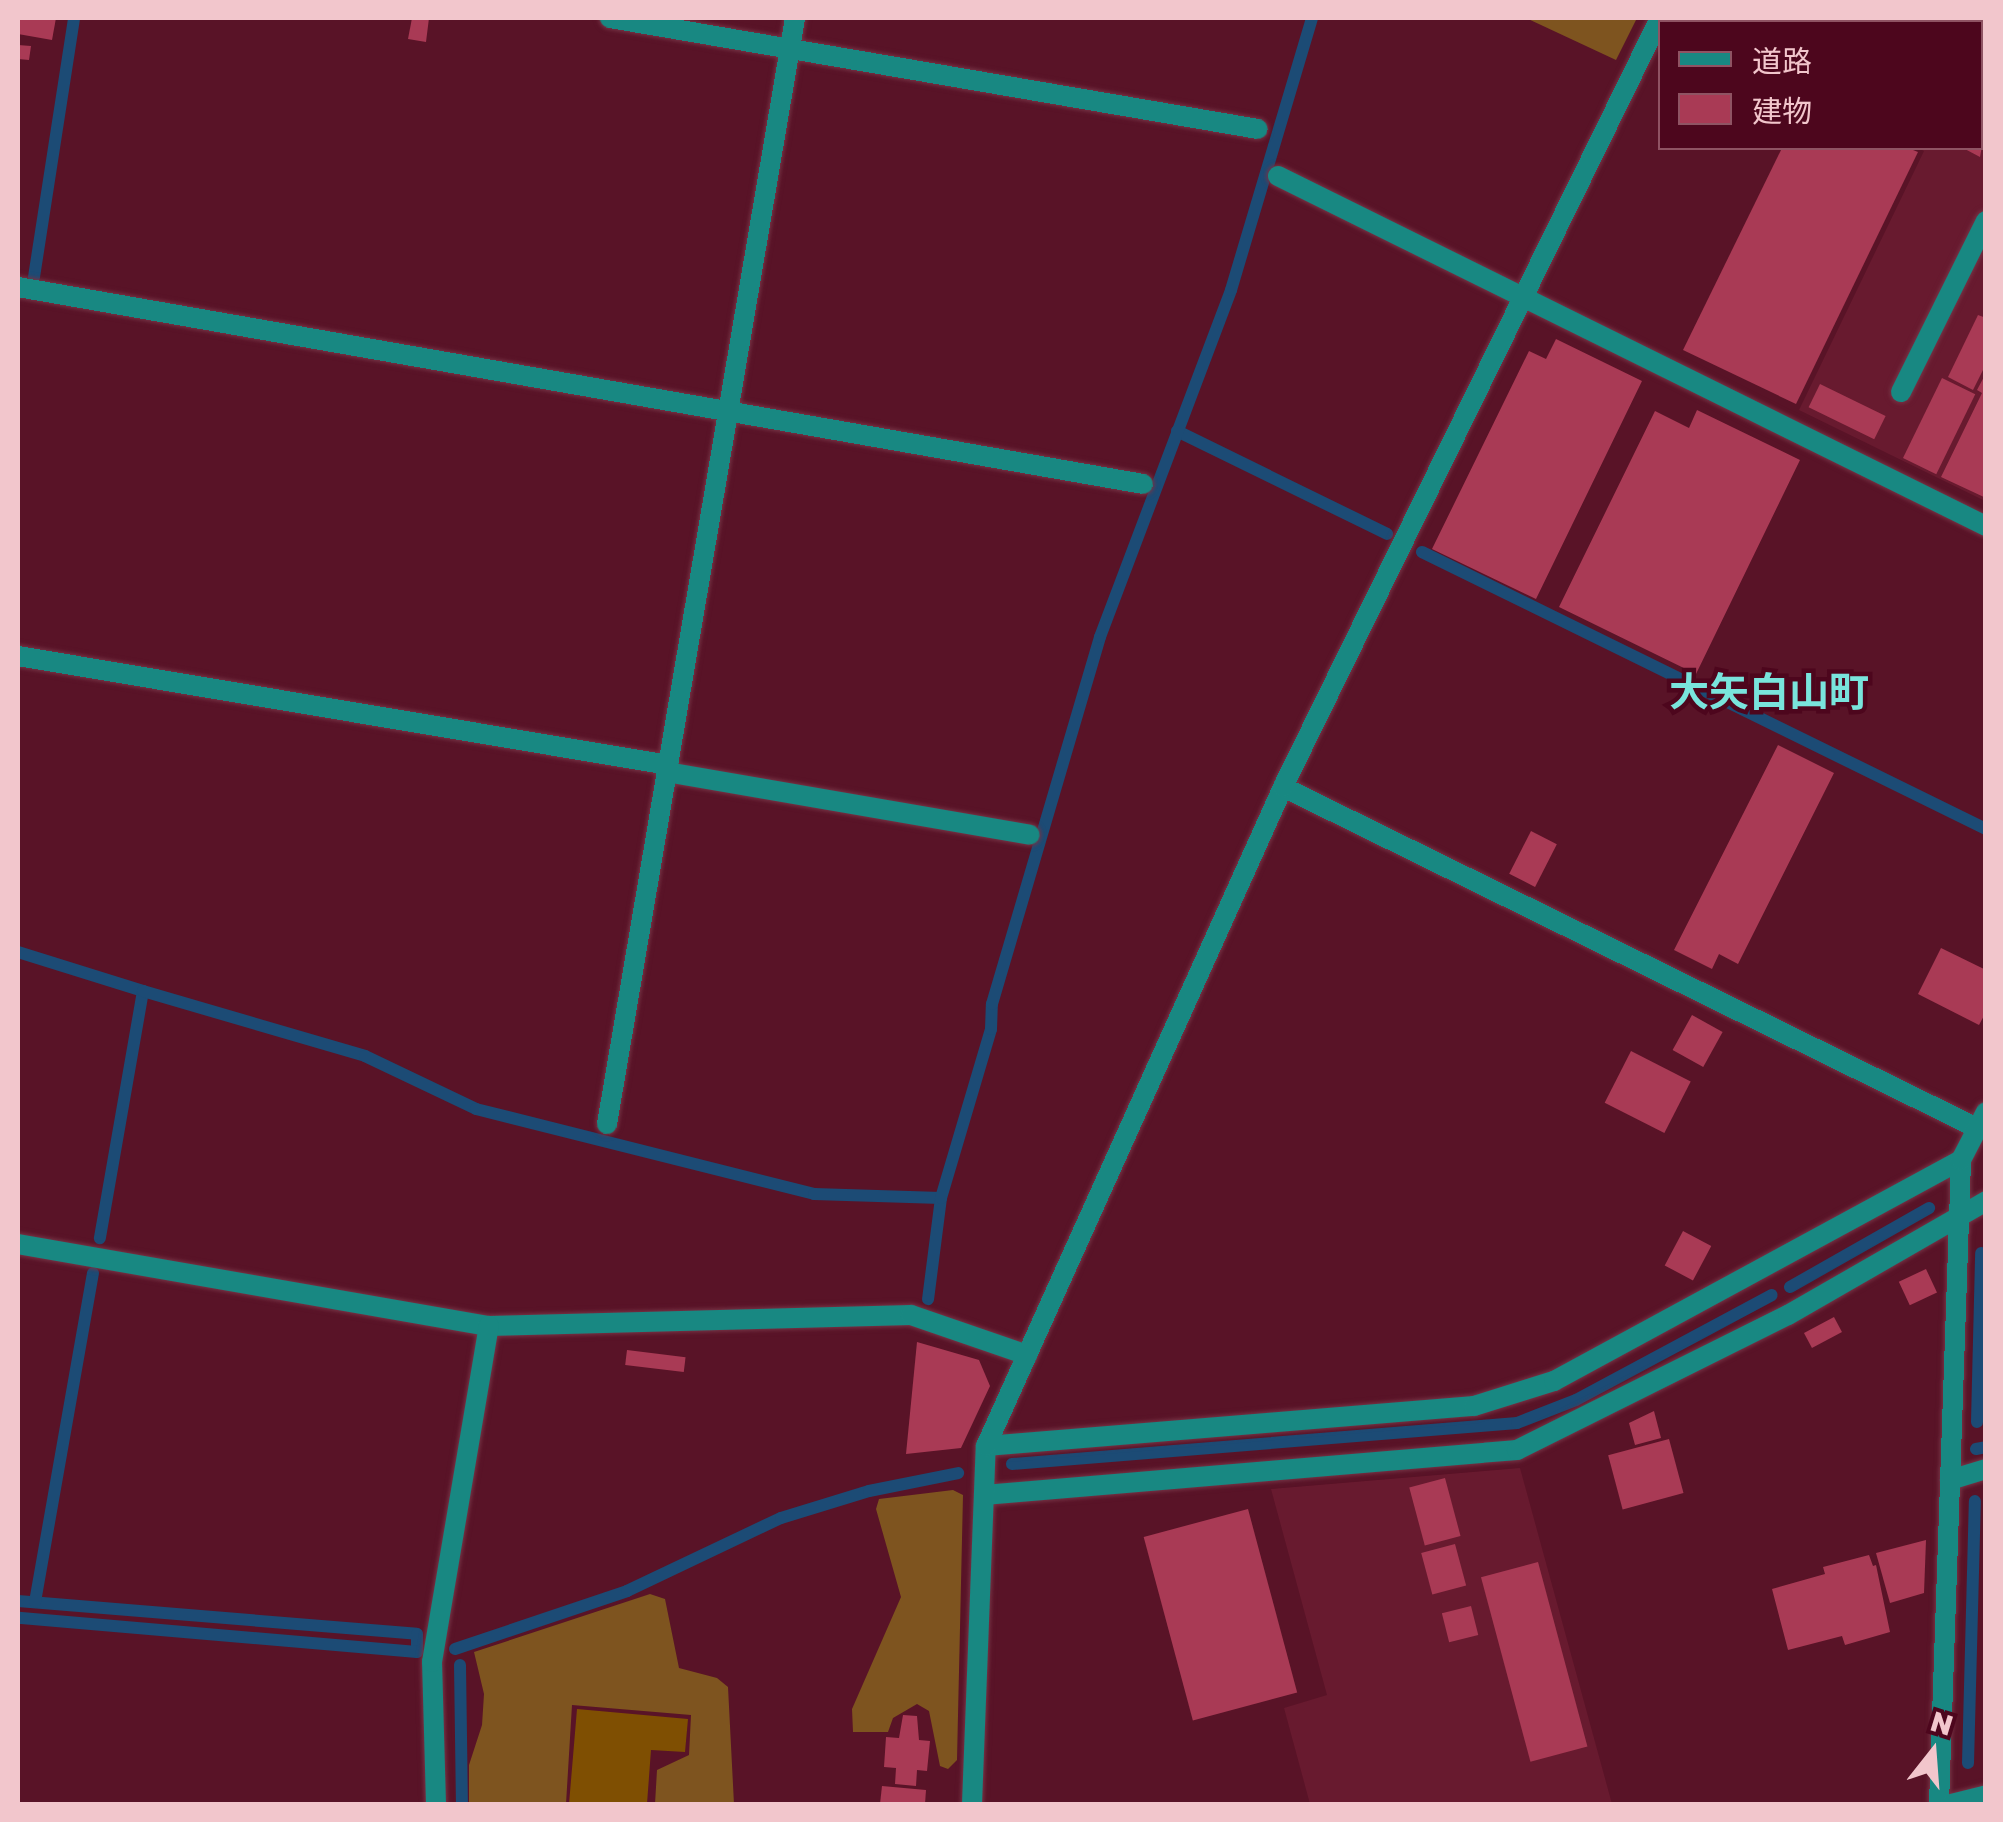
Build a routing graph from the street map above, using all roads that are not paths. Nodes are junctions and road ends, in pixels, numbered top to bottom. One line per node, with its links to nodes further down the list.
1 (610, 18): 4 (street)
2 (796, 18): 4 (street)
3 (1658, 22): 9 (street)
4 (790, 48): 5 (street); 11 (street)
5 (1258, 129)
6 (1278, 176): 9 (street)
7 (1986, 221): 10 (street)
8 (18, 287): 11 (street)
9 (1523, 298): 13 (street); 16 (street)
10 (1901, 392)
11 (728, 412): 12 (street); 15 (street)
12 (1143, 484)
13 (1986, 526)
14 (18, 656): 15 (street)
15 (668, 768): 17 (street); 19 (street)
16 (1284, 786): 18 (street); 25 (street)
17 (1030, 836)
18 (1982, 1120): 20 (street)
19 (607, 1124)
20 (1961, 1160): 22 (street); 26 (street)
21 (1986, 1200): 22 (street)
22 (1959, 1216): 28 (street); 29 (street)
23 (18, 1244): 24 (street)
24 (488, 1326): 25 (street); 31 (street)
25 (1027, 1355): 26 (street)
26 (986, 1446): 29 (street)
27 (1986, 1469): 28 (street)
28 (1950, 1480): 33 (street)
29 (984, 1495): 32 (street)
30 (1986, 1795): 34 (street)
31 (436, 1804)
32 (972, 1804)
33 (1939, 1804)
34 (1951, 1804)

